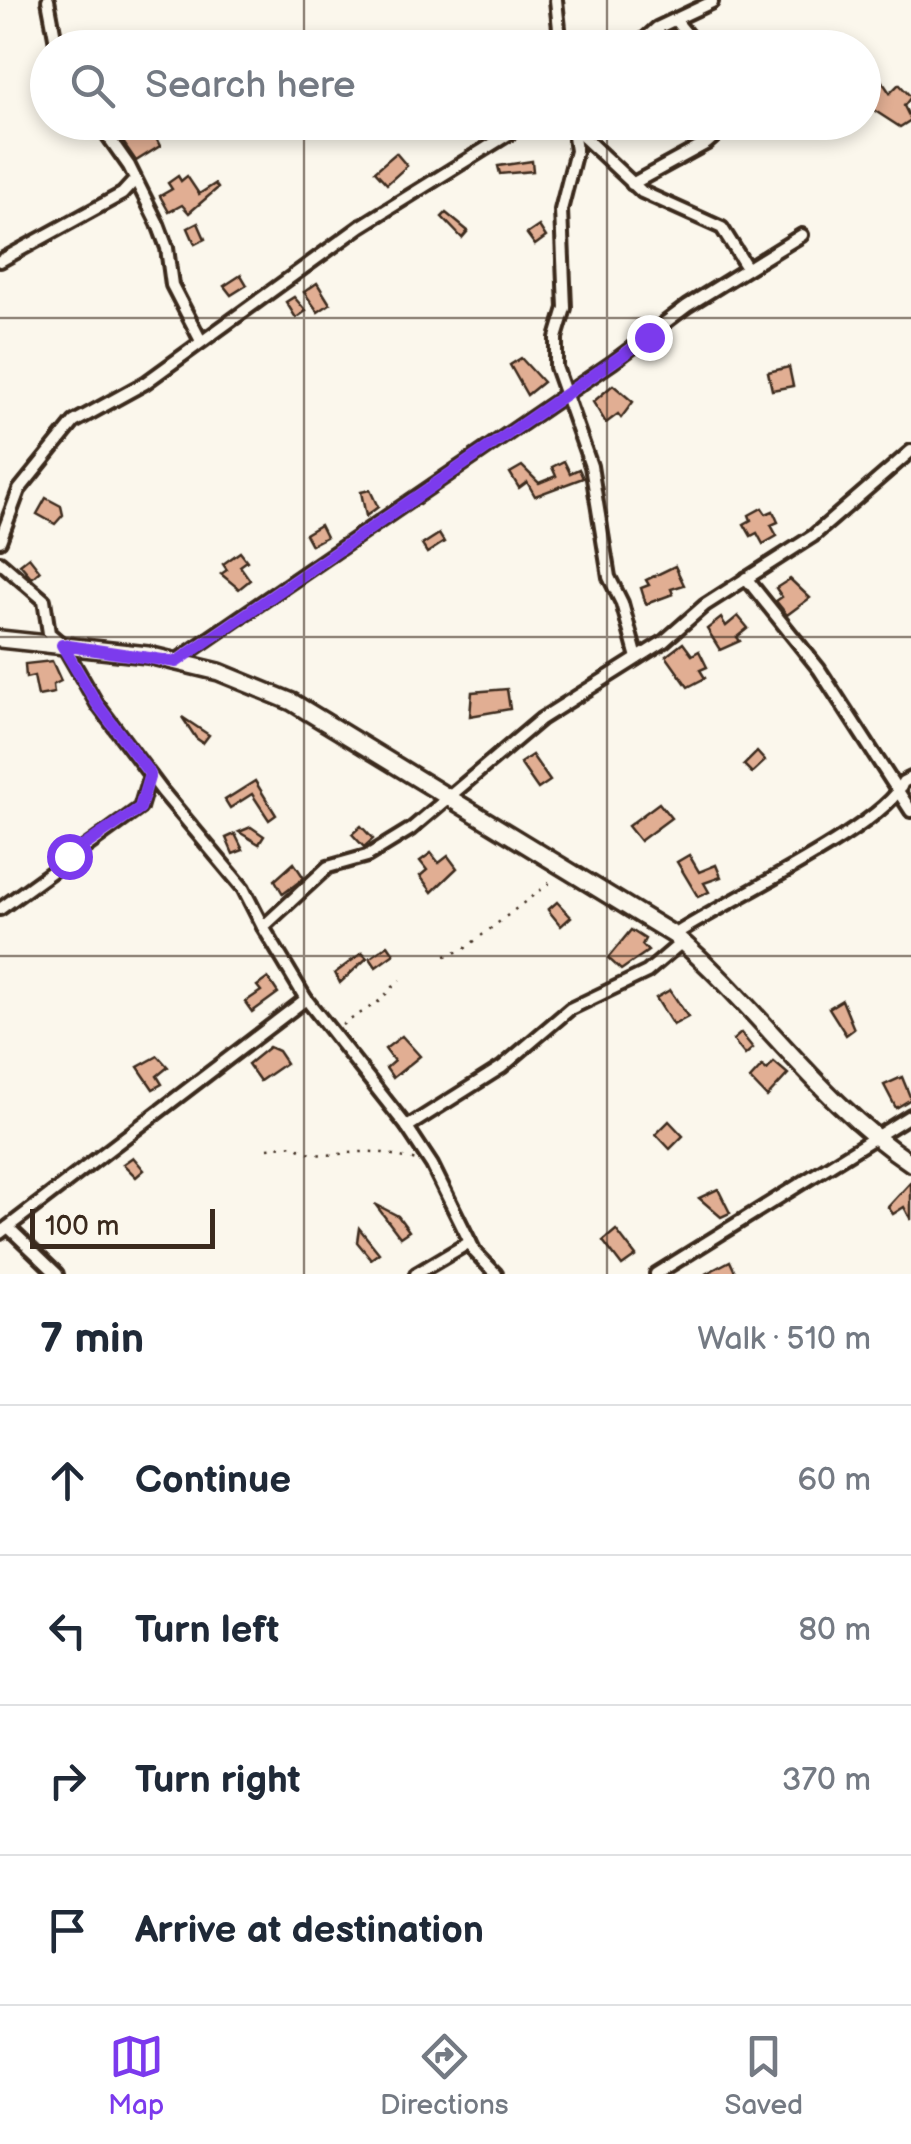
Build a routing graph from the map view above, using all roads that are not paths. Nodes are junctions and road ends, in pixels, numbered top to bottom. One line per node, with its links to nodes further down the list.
1 (48, 0): 5 (street)
2 (556, 0): 6 (street)
3 (712, 2): 4 (street)
4 (676, 21): 7 (street); 8 (street)
5 (54, 30)
6 (559, 30)
7 (655, 30)
8 (683, 30)
9 (109, 140): 16 (street)
10 (499, 140): 23 (street)
11 (574, 140): 15 (street)
12 (585, 140): 14 (street)
13 (712, 140): 17 (street)
14 (591, 147): 15 (street); 17 (street)
15 (576, 151): 24 (street)
16 (134, 181): 18 (street); 19 (street)
17 (632, 184): 22 (street)
18 (122, 194): 19 (street); 21 (street)
19 (141, 194): 23 (street)
20 (802, 235): 22 (street)
21 (0, 261)
22 (747, 268): 24 (street)
23 (200, 341): 26 (street)
24 (566, 393): 31 (street); 32 (street)
25 (911, 451): 28 (street)
26 (0, 541)
27 (0, 562): 30 (street)
28 (746, 578): 31 (street); 35 (street)
29 (0, 639): 30 (street)
30 (62, 645): 32 (street); 33 (street)
31 (636, 658): 36 (street)
32 (176, 662): 36 (street)
33 (150, 774): 38 (street); 39 (street)
34 (911, 778): 35 (street)
35 (899, 796): 37 (street); 40 (street)
36 (444, 797): 39 (street); 40 (street)
37 (911, 812)
38 (0, 908)
39 (263, 927): 41 (street)
40 (678, 939): 43 (street); 44 (street)
41 (306, 999): 43 (street); 46 (street)
42 (911, 1115): 44 (street)
43 (407, 1127): 47 (street)
44 (875, 1139): 45 (street); 51 (street)
45 (911, 1162)
46 (4, 1230): 48 (street)
47 (470, 1242): 49 (street); 50 (street)
48 (57, 1274)
49 (416, 1274)
50 (496, 1274)
51 (656, 1274)

